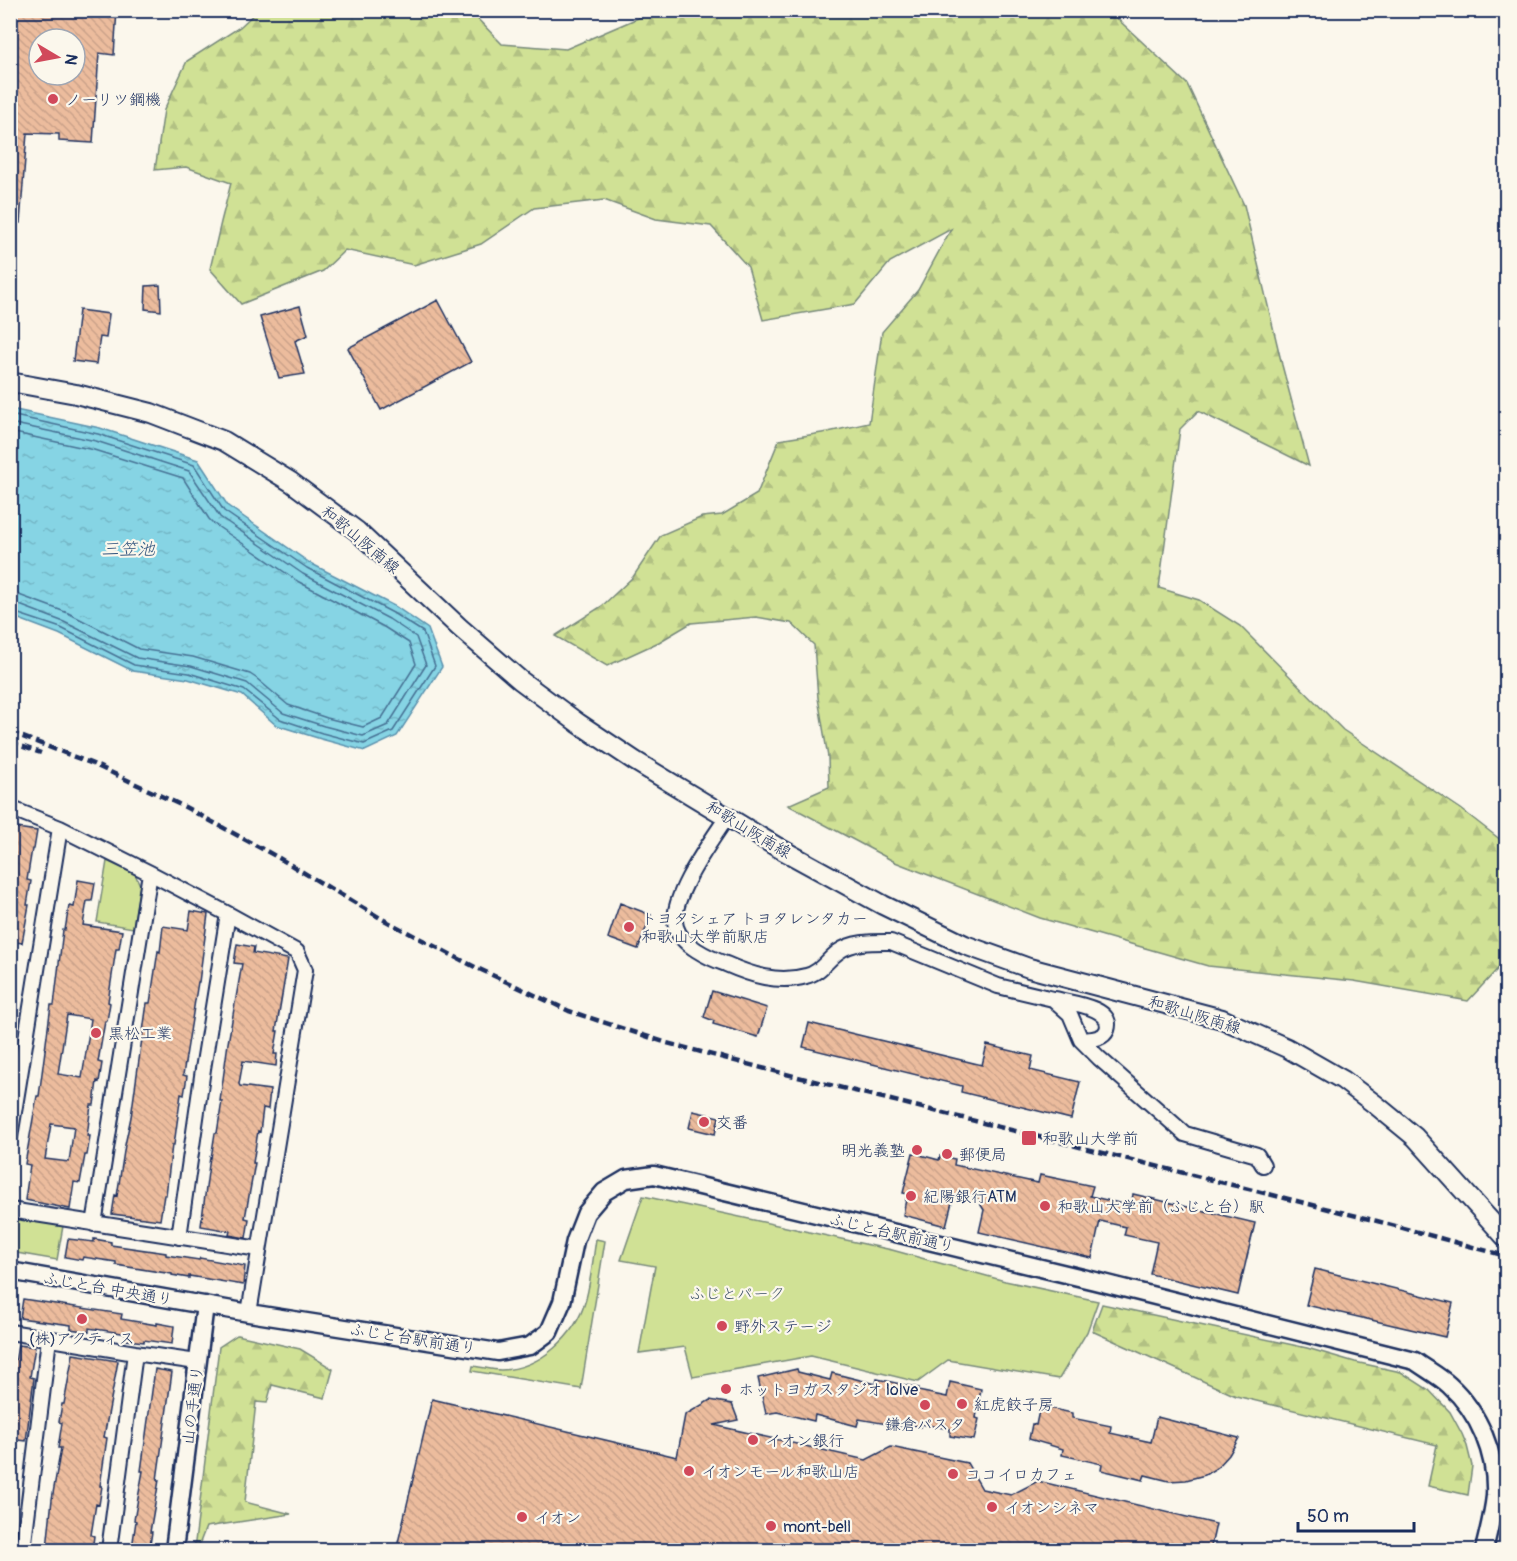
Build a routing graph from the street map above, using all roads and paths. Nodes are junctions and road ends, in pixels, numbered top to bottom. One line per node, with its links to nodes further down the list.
1 (10, 382): 3 (main road, 和歌山阪南線)
2 (10, 808): 4 (street)
3 (727, 817): 7 (street); 13 (main road, 和歌山阪南線)
4 (60, 828): 5 (street); 9 (street)
5 (150, 873): 6 (street); 12 (street)
6 (228, 914): 14 (street); 15 (street)
7 (1053, 999): 8 (street); 8 (street)
8 (1081, 1040): 10 (street)
9 (10, 1137)
10 (1263, 1165)
11 (10, 1210): 12 (street)
12 (94, 1224): 14 (street)
13 (1503, 1234)
14 (179, 1238): 15 (street)
15 (259, 1250): 18 (street)
16 (10, 1271): 17 (street, ふじと台 中央通り)
17 (205, 1305): 18 (street); 22 (street, 山の手通り)
18 (249, 1313): 26 (street, ふじと台駅前通り)
19 (10, 1332): 20 (street)
20 (49, 1339): 21 (street); 23 (street)
21 (135, 1353): 22 (street); 24 (street)
22 (197, 1362): 25 (street, 山の手通り)
23 (23, 1551)
24 (109, 1551)
25 (174, 1551)
26 (1484, 1551)

